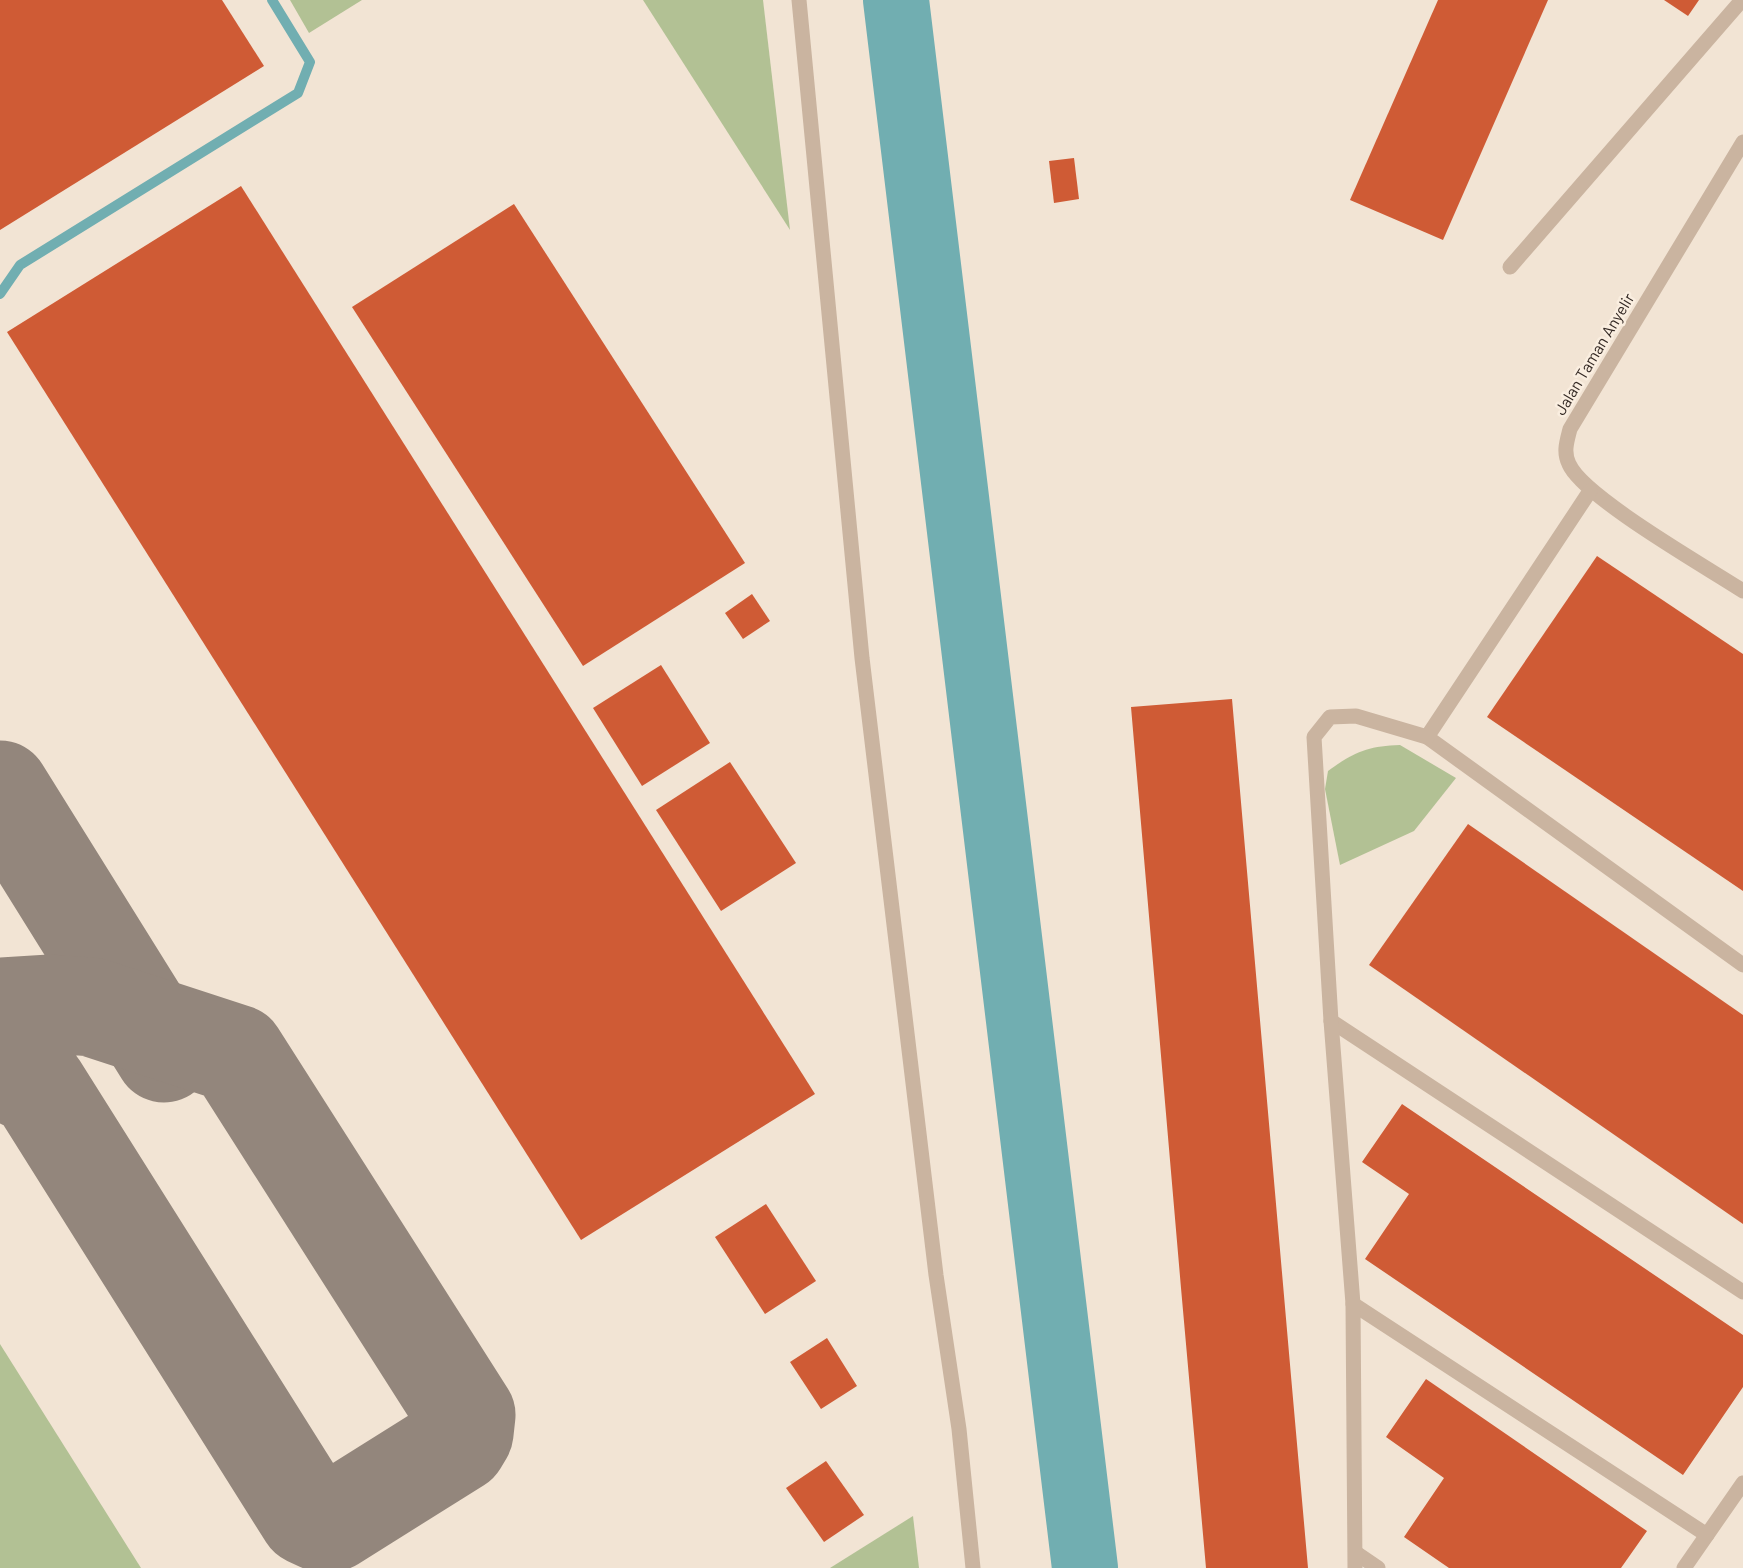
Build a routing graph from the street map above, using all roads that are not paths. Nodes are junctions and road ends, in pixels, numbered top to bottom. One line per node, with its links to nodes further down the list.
1 (799, 0): 15 (street)
2 (1742, 0): 4 (street)
3 (1743, 142): 5 (street, Jalan Taman Anyelir)
4 (1510, 267)
5 (1590, 491): 6 (street, Jalan Taman Anyelir); 7 (street)
6 (1743, 591)
7 (1427, 737): 8 (street); 9 (street)
8 (1743, 965)
9 (1331, 1021): 10 (street); 11 (street)
10 (1743, 1292)
11 (1353, 1304): 13 (street); 14 (street)
12 (1743, 1483): 13 (street)
13 (1707, 1535): 17 (street)
14 (1356, 1561): 16 (street)
15 (973, 1568)
16 (1378, 1568)
17 (1684, 1568)

